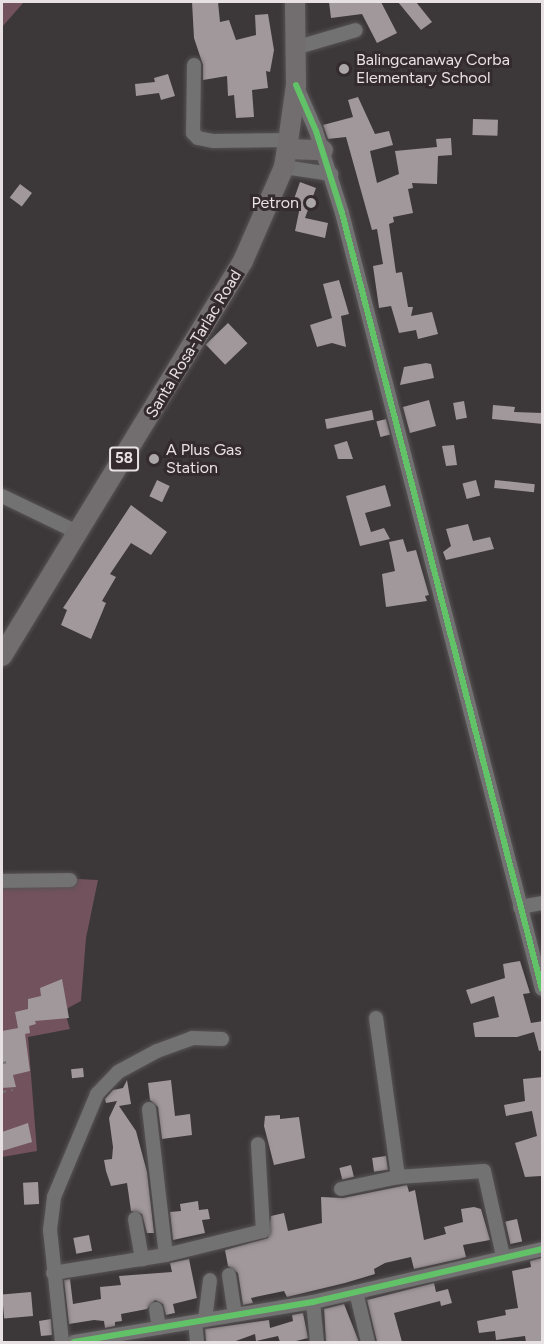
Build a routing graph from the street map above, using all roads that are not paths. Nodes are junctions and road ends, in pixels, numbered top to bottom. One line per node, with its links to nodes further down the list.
1 (295, 2): 3 (highway, Santa Rosa-Tarlac Road / 58)
2 (356, 30): 3 (street)
3 (298, 47): 5 (highway, Santa Rosa-Tarlac Road / 58)
4 (194, 64): 7 (street)
5 (296, 86): 6 (street); 7 (highway, Santa Rosa-Tarlac Road / 58)
6 (323, 150): 7 (highway); 8 (street)
7 (287, 152): 8 (street); 10 (highway, Santa Rosa-Tarlac Road / 58)
8 (332, 174): 15 (street)
9 (2, 496): 10 (street)
10 (80, 533): 11 (highway, Santa Rosa-Tarlac Road / 58)
11 (2, 656)
12 (70, 880): 13 (street)
13 (2, 881)
14 (543, 903): 15 (street)
15 (520, 907): 16 (street)
16 (543, 989)
17 (376, 1018): 21 (street)
18 (222, 1039): 28 (street)
19 (149, 1109): 25 (street)
20 (258, 1144): 25 (street)
21 (398, 1177): 22 (street); 26 (street)
22 (341, 1189)
23 (135, 1219): 27 (street)
24 (543, 1249): 26 (street)
25 (166, 1255): 27 (street)
26 (503, 1256): 31 (street)
27 (142, 1259): 28 (street)
28 (53, 1273): 37 (street)
29 (229, 1275): 34 (street)
30 (210, 1280): 35 (street)
31 (356, 1292): 32 (street); 41 (street)
32 (313, 1302): 34 (street); 40 (street)
33 (156, 1309): 36 (street)
34 (235, 1315): 35 (street)
35 (200, 1321): 36 (street); 39 (street)
36 (159, 1328): 38 (street)
37 (62, 1342)
38 (74, 1342)
39 (197, 1342)
40 (318, 1342)
41 (368, 1342)

